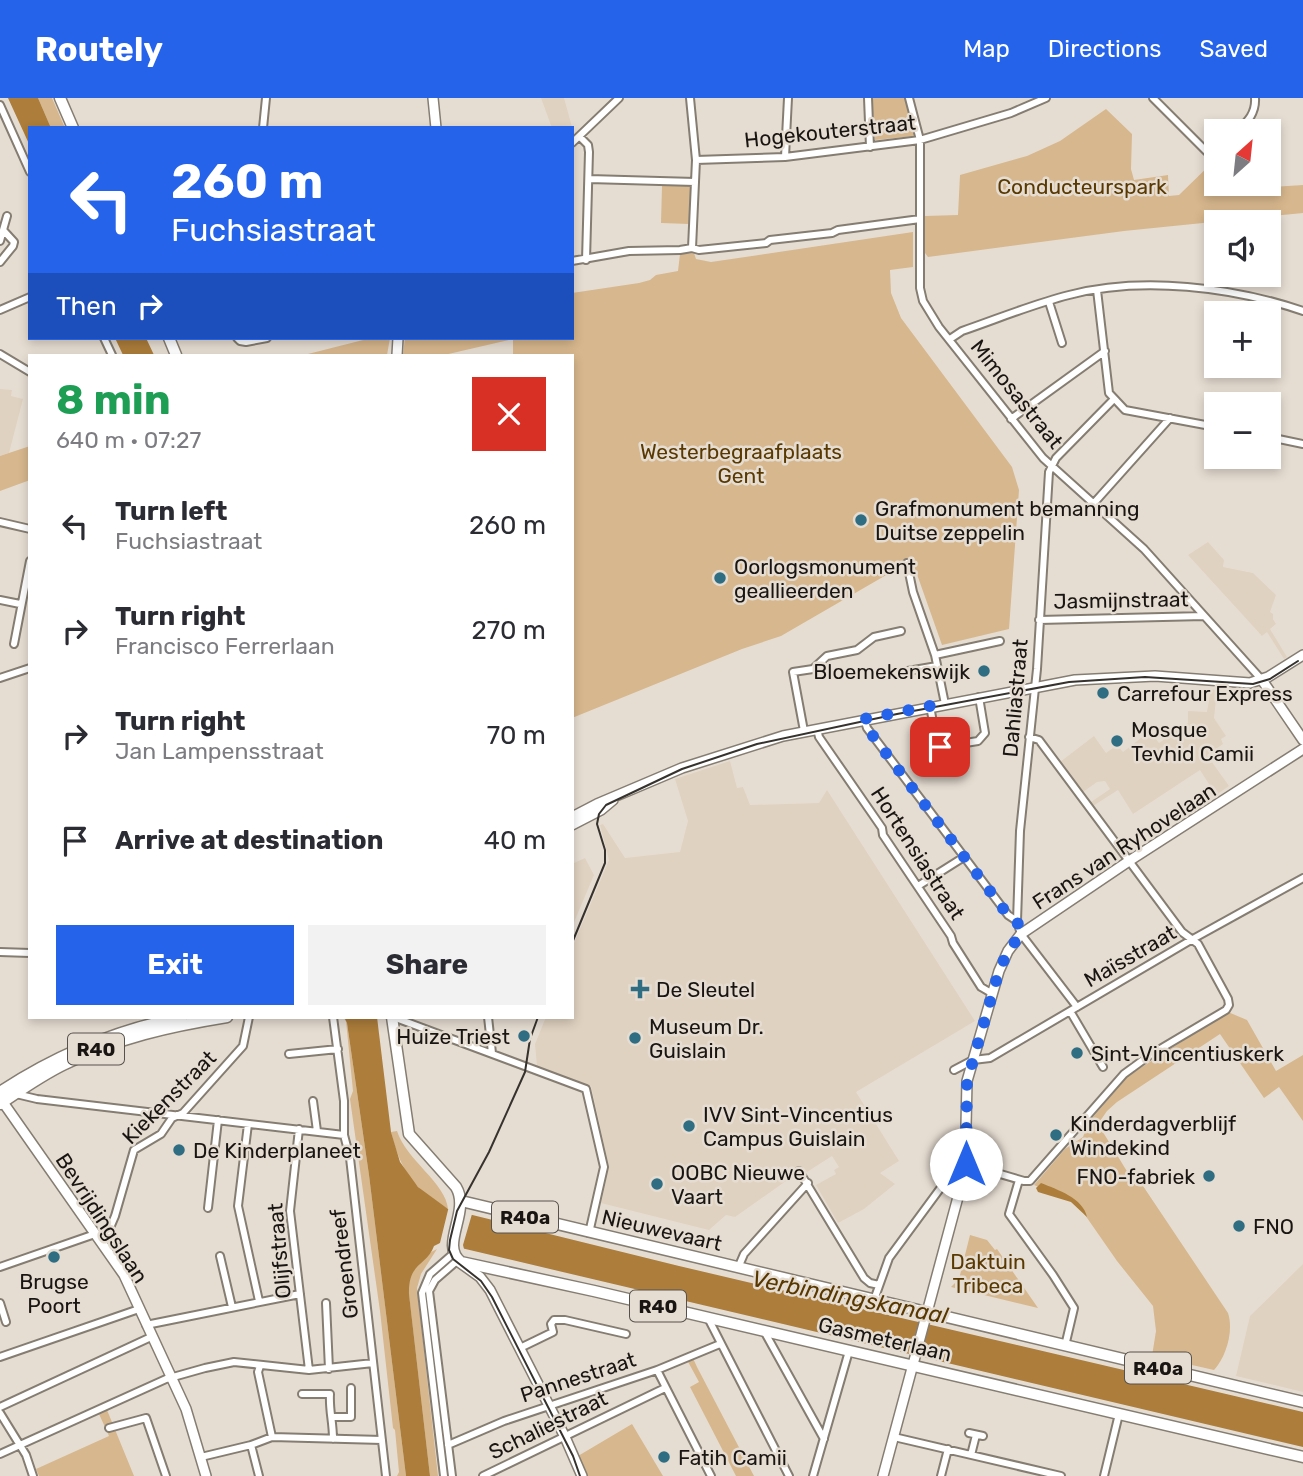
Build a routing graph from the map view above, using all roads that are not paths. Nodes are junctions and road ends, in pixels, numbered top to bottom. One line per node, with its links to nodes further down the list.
1 (60, 98): 15 (main road)
2 (266, 98): 16 (street)
3 (433, 98): 17 (street)
4 (619, 98): 18 (street)
5 (690, 98): 24 (street)
6 (788, 98): 23 (street)
7 (868, 98): 21 (street)
8 (909, 98): 19 (street, Mimosastraat)
9 (1046, 98): 12 (street, Hogekouterstraat)
10 (1153, 98): 22 (street)
11 (1255, 98): 14 (street)
12 (1039, 100): 19 (street, Hogekouterstraat)
13 (0, 105): 25 (street)
14 (1249, 119)
15 (73, 126)
16 (263, 126)
17 (436, 126)
18 (580, 136): 20 (street); 26 (street)
19 (920, 140): 21 (street, Hogekouterstraat); 29 (street, Mimosastraat)
20 (574, 141)
21 (870, 147): 23 (street, Hogekouterstraat)
22 (1204, 149)
23 (785, 157): 24 (street, Hogekouterstraat)
24 (696, 159): 27 (street)
25 (28, 168)
26 (589, 178): 27 (street); 33 (street)
27 (695, 182): 32 (street)
28 (7, 216): 30 (street)
29 (920, 219): 32 (street); 41 (street, Mimosastraat)
30 (4, 230): 31 (street); 35 (street)
31 (0, 241)
32 (692, 247): 33 (street)
33 (586, 260): 34 (street)
34 (574, 261)
35 (0, 262)
36 (1097, 290): 38 (street); 40 (street); 45 (street)
37 (28, 298): 39 (street)
38 (1049, 302): 41 (street); 44 (street)
39 (0, 310)
40 (1303, 311)
41 (950, 339): 50 (street, Mimosastraat)
42 (239, 340): 43 (street)
43 (256, 340)
44 (1062, 343)
45 (1105, 351): 48 (street); 50 (street)
46 (0, 354): 47 (street)
47 (28, 371)
48 (1113, 400): 49 (street); 54 (street)
49 (1170, 418): 51 (street); 55 (street)
50 (1012, 419): 54 (street, Mimosastraat)
51 (1204, 425)
52 (1281, 439): 53 (street)
53 (1303, 444)
54 (1052, 465): 55 (street, Mimosastraat); 63 (street, Dahliastraat)
55 (1094, 502): 62 (street, Mimosastraat)
56 (0, 522): 57 (street)
57 (28, 529)
58 (907, 563): 67 (street)
59 (28, 570): 61 (street)
60 (0, 600): 61 (street)
61 (20, 604): 66 (street)
62 (1204, 616): 63 (street, Jasmijnstraat); 73 (street, Mimosastraat)
63 (1039, 620): 74 (street, Dahliastraat)
64 (901, 631): 80 (street)
65 (1000, 641): 67 (street)
66 (14, 644)
67 (935, 655): 69 (street)
68 (1303, 655): 73 (street)
69 (937, 666): 71 (street); 76 (street)
70 (28, 668): 72 (street)
71 (902, 672)
72 (0, 678)
73 (1262, 680): 74 (street); 82 (street)
74 (1035, 686): 75 (street); 81 (street, Dahliastraat)
75 (979, 697): 76 (street); 77 (street)
76 (945, 704): 77 (street)
77 (930, 706): 78 (street)
78 (864, 719): 79 (street); 87 (street)
79 (817, 729): 80 (street); 90 (street, Hortensiastraat)
80 (804, 731): 84 (street)
81 (1029, 737): 88 (street); 91 (street, Dahliastraat)
82 (1303, 740)
83 (1303, 749): 88 (street, Frans van Ryhovelaan)
84 (617, 796): 85 (street); 86 (street)
85 (574, 816)
86 (574, 824)
87 (964, 857): 90 (street); 91 (street)
88 (1129, 861): 92 (street, Frans van Ryhovelaan); 93 (street)
89 (1303, 878): 93 (street, Maïsstraat)
90 (918, 886): 96 (street, Hortensiastraat)
91 (1017, 921): 92 (street, Dahliastraat)
92 (1021, 934): 96 (street, Frans van Ryhovelaan); 97 (street)
93 (1191, 940): 97 (street, Maïsstraat); 123 (street)
94 (0, 951): 95 (street)
95 (28, 953)
96 (993, 994): 109 (street, Frans van Ryhovelaan)
97 (1077, 1007): 98 (street, Maïsstraat)
98 (1070, 1011): 109 (street, Maïsstraat); 110 (street)
99 (174, 1019): 113 (main road, R40)
100 (215, 1019): 112 (main road, R40)
101 (249, 1019): 115 (street, Kiekenstraat)
102 (333, 1019): 106 (street, Groendreef)
103 (392, 1019): 126 (main road)
104 (398, 1019): 107 (street)
105 (488, 1019): 107 (street)
106 (338, 1049): 108 (street); 120 (street, Groendreef)
107 (492, 1053): 128 (street)
108 (289, 1054)
109 (974, 1060): 111 (street, Maïsstraat); 121 (street, Frans van Ryhovelaan)
110 (1103, 1067)
111 (954, 1070)
112 (16, 1094): 113 (main road, R40); 115 (street)
113 (1, 1099): 129 (street, Bevrijdingslaan)
114 (313, 1101): 119 (street)
115 (177, 1116): 116 (street); 130 (street, Kiekenstraat)
116 (218, 1120): 117 (street); 127 (street)
117 (248, 1124): 118 (street); 138 (street)
118 (299, 1129): 119 (street); 136 (street, Olijfstraat)
119 (317, 1131): 120 (street)
120 (344, 1135): 156 (street, Groendreef)
121 (966, 1164): 123 (street); 124 (street, Frans van Ryhovelaan)
122 (799, 1171): 125 (street)
123 (1019, 1180): 151 (street)
124 (963, 1181): 135 (street); 143 (street, Frans van Ryhovelaan)
125 (808, 1183): 134 (street); 135 (street)
126 (461, 1206): 128 (main road, Nieuwevaart / R40a); 131 (main road)
127 (208, 1208)
128 (589, 1233): 134 (main road, Nieuwevaart / R40a)
129 (95, 1234): 130 (street, Bevrijdingslaan); 133 (street)
130 (103, 1244): 142 (street, Bevrijdingslaan)
131 (455, 1254): 144 (main road, Gasmeterlaan / R40); 152 (street); 180 (street); 192 (street)
132 (220, 1256): 141 (street)
133 (0, 1267)
134 (738, 1268): 137 (main road, Nieuwevaart / R40a)
135 (879, 1285): 137 (street)
136 (300, 1294): 138 (street); 159 (street, Olijfstraat)
137 (874, 1300): 143 (main road, Nieuwevaart / R40a)
138 (259, 1301): 141 (street)
139 (0, 1303): 145 (street)
140 (326, 1303): 158 (street)
141 (232, 1307): 146 (street)
142 (139, 1309): 146 (street, Bevrijdingslaan); 154 (street)
143 (925, 1317): 151 (main road, Nieuwevaart / R40a); 155 (street, Frans van Ryhovelaan)
144 (708, 1318): 147 (main road, Gasmeterlaan / R40); 150 (street)
145 (6, 1322)
146 (146, 1325): 149 (street, Bevrijdingslaan)
147 (764, 1331): 153 (main road, Gasmeterlaan / R40); 177 (street)
148 (626, 1334): 152 (street)
149 (151, 1337): 161 (street, Bevrijdingslaan); 167 (street)
150 (720, 1344): 160 (street, Pannestraat); 197 (street)
151 (1065, 1346): 165 (main road, Nieuwevaart / R40a)
152 (520, 1348): 166 (street)
153 (849, 1351): 155 (main road, Gasmeterlaan / R40); 177 (street)
154 (0, 1357)
155 (915, 1362): 169 (main road, Gasmeterlaan / R40); 175 (street, Frans van Ryhovelaan)
156 (373, 1363): 158 (street); 178 (street, Groendreef)
157 (260, 1366): 159 (street); 161 (street); 173 (street)
158 (329, 1369): 159 (street)
159 (309, 1370)
160 (657, 1370): 163 (street); 166 (street, Pannestraat)
161 (171, 1377): 179 (street); 185 (street, Bevrijdingslaan)
162 (351, 1388): 170 (street)
163 (665, 1388): 174 (street, Schaliestraat); 196 (street)
164 (302, 1394): 170 (street)
165 (1303, 1402)
166 (549, 1404): 174 (street); 180 (street, Pannestraat)
167 (0, 1407)
168 (0, 1413): 179 (street)
169 (1119, 1414): 186 (main road, Gasmeterlaan / R40); 202 (street)
170 (333, 1418): 176 (street)
171 (109, 1427): 188 (street)
172 (976, 1435): 184 (street)
173 (272, 1437): 176 (street); 181 (street)
174 (565, 1437): 194 (street, Schaliestraat); 195 (street)
175 (894, 1437): 182 (street); 199 (street, Frans van Ryhovelaan)
176 (332, 1439): 178 (street)
177 (824, 1439): 198 (street)
178 (382, 1440): 191 (street, Groendreef)
179 (20, 1445): 183 (street); 187 (street)
180 (448, 1445): 193 (street)
181 (251, 1446): 185 (street); 190 (street)
182 (948, 1450): 184 (street); 200 (street)
183 (0, 1454)
184 (971, 1455): 201 (street)
185 (201, 1457): 189 (street, Bevrijdingslaan)
186 (1303, 1457)
187 (33, 1476)
188 (166, 1476)
189 (206, 1476)
190 (259, 1476)
191 (386, 1476)
192 (444, 1476)
193 (452, 1476)
194 (483, 1476)
195 (582, 1476)
196 (710, 1476)
197 (789, 1476)
198 (813, 1476)
199 (883, 1476)
200 (941, 1476)
201 (1061, 1476)
202 (1104, 1476)

